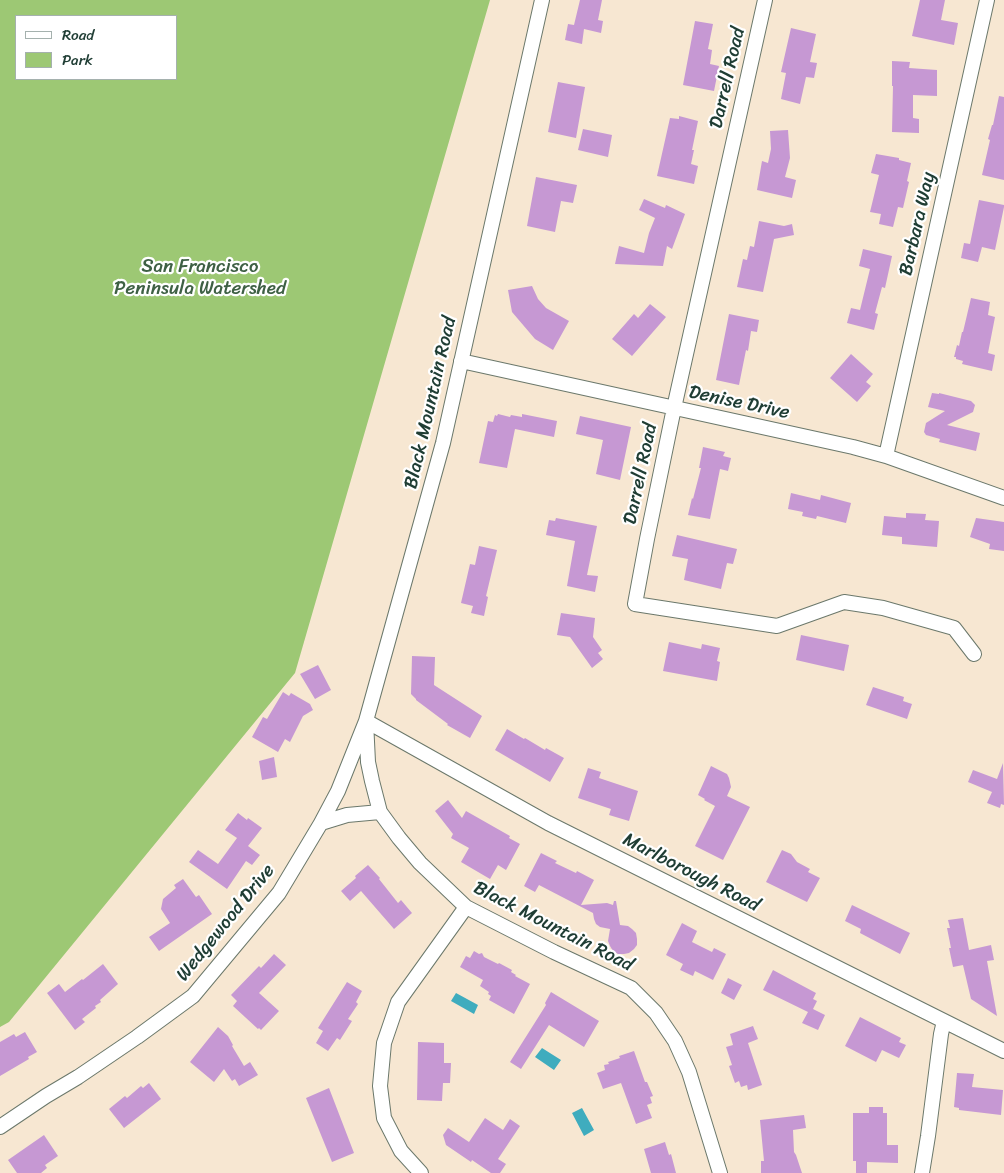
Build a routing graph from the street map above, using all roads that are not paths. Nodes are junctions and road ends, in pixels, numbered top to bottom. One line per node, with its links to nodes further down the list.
1 (542, 0): 4 (street, Black Mountain Road)
2 (765, 0): 5 (street, Darrell Road)
3 (987, 0): 6 (street, Barbara Way)
4 (461, 360): 5 (street, Denise Drive); 9 (street, Black Mountain Road)
5 (674, 408): 6 (street, Denise Drive); 8 (street, Darrell Road)
6 (886, 456): 7 (street, Denise Drive)
7 (1004, 498)
8 (974, 654)
9 (366, 721): 10 (street, Black Mountain Road); 11 (street, Wedgewood Drive); 13 (street, Marlborough Road)
10 (380, 812): 11 (street); 12 (street, Black Mountain Road)
11 (321, 823): 15 (street, Wedgewood Drive)
12 (466, 907): 16 (street); 17 (street, Black Mountain Road)
13 (944, 1021): 14 (street, Marlborough Road); 18 (street)
14 (1004, 1051)
15 (0, 1127)
16 (421, 1173)
17 (720, 1173)
18 (922, 1173)

